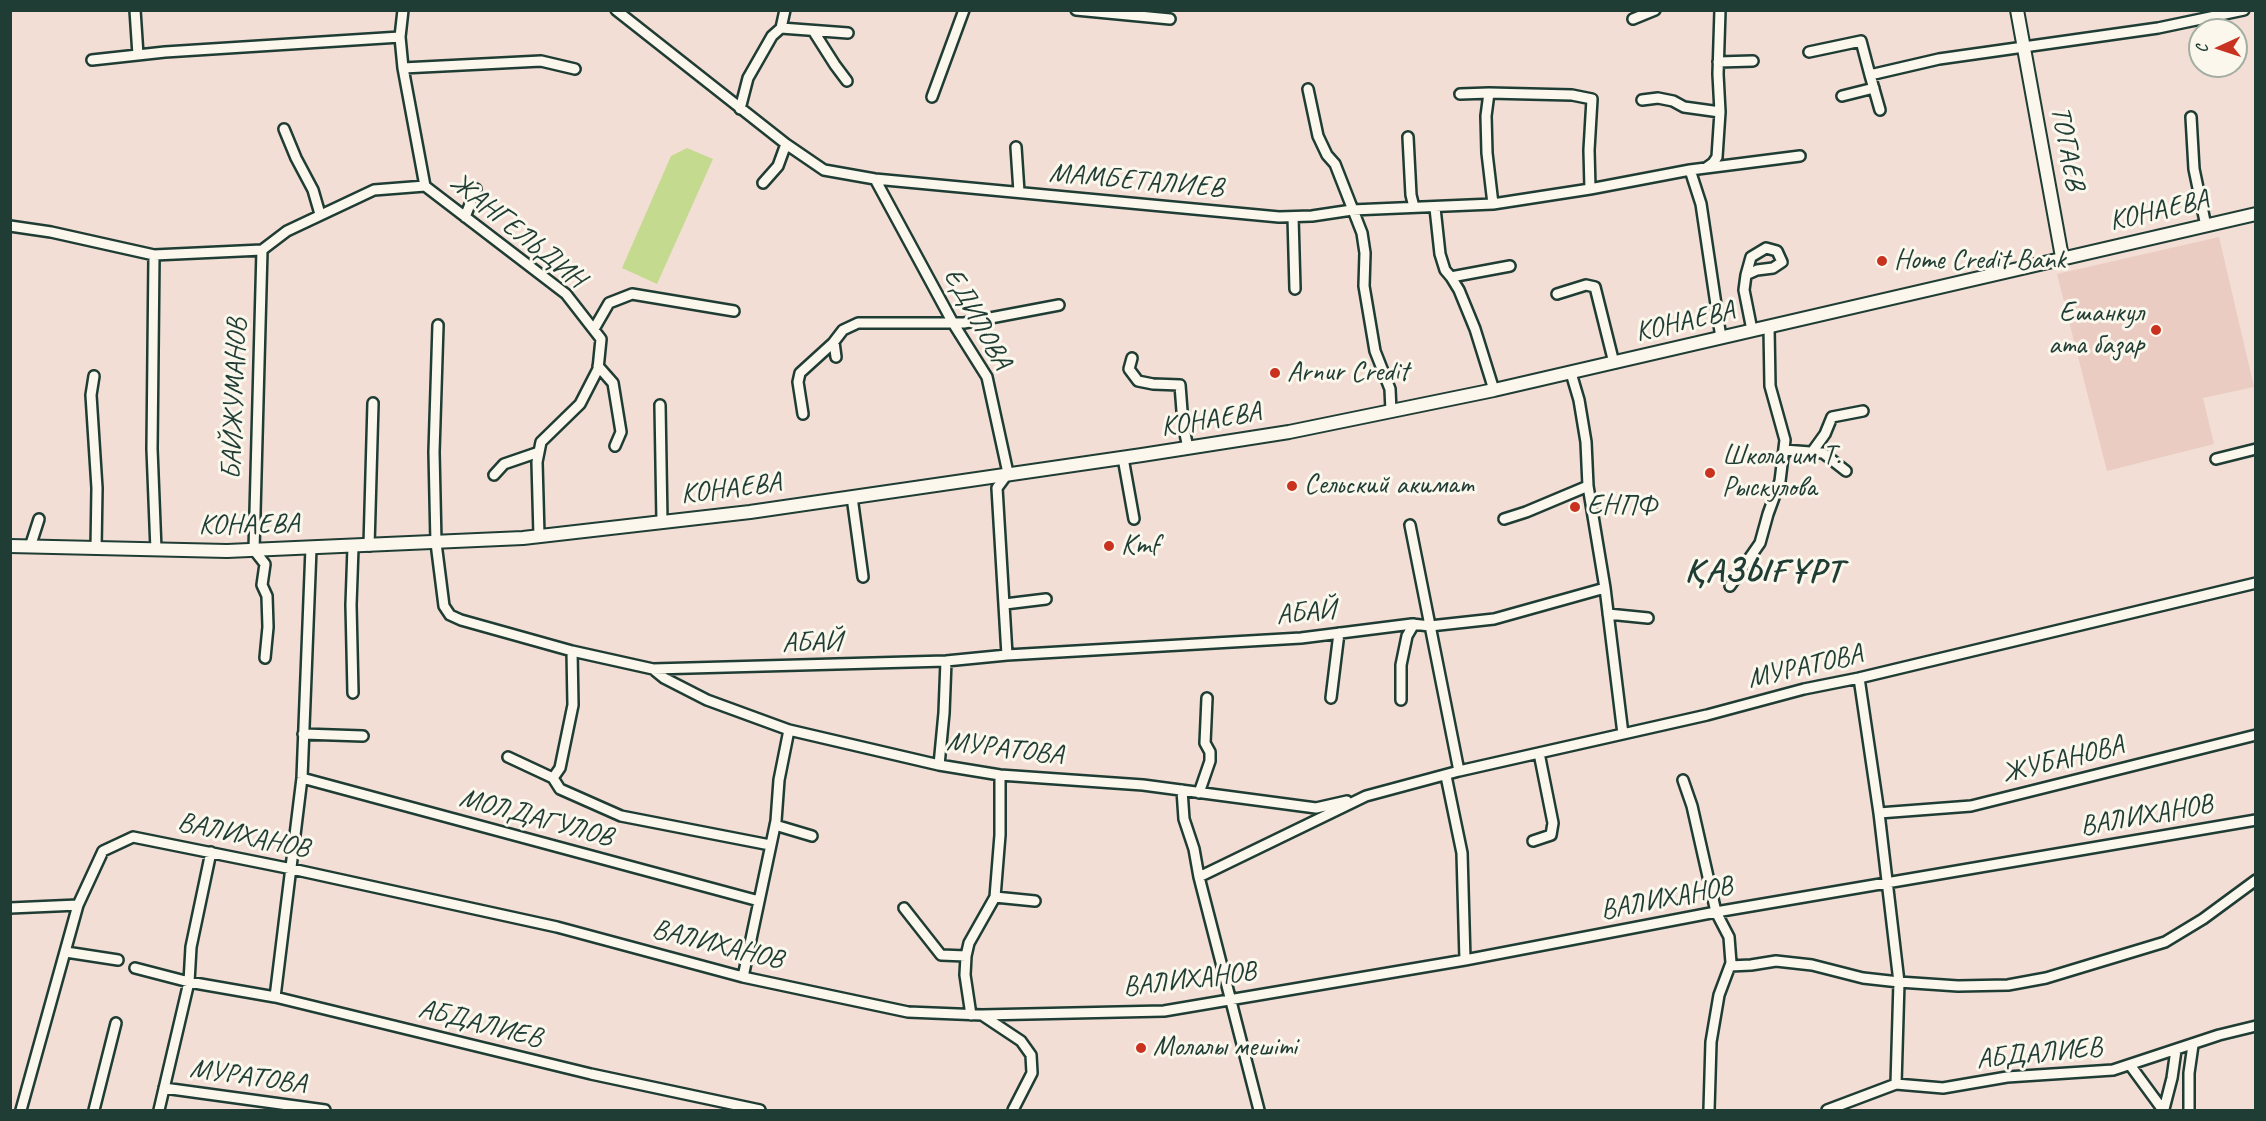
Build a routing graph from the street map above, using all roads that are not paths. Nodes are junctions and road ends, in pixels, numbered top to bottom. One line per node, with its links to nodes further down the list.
1 (135, 10): 19 (street)
2 (403, 10): 16 (street, ЖАНГЕЛЬДИН)
3 (616, 10): 34 (street, МАМБЕТАЛИЕВ)
4 (785, 10): 13 (street)
5 (964, 10): 32 (street)
6 (1076, 10): 11 (street)
7 (1655, 10): 12 (street)
8 (1720, 10): 22 (street)
9 (2017, 10): 17 (main road, ТОГАЕВ)
10 (2244, 10): 17 (street)
11 (1170, 19)
12 (1633, 19)
13 (781, 28): 14 (street); 34 (street)
14 (814, 32): 15 (street); 26 (street)
15 (848, 33)
16 (400, 37): 19 (street); 23 (street, ЖАНГЕЛЬДИН)
17 (2023, 48): 25 (street); 63 (main road, ТОГАЕВ)
18 (1809, 52): 25 (street)
19 (138, 55): 20 (street)
20 (92, 60)
21 (1753, 61): 22 (street)
22 (1718, 62): 36 (street)
23 (403, 68): 24 (street); 47 (street, ЖАНГЕЛЬДИН)
24 (575, 69)
25 (1870, 75): 27 (street)
26 (847, 81)
27 (1874, 88): 31 (street); 35 (street)
28 (1308, 89): 54 (street)
29 (1489, 93): 30 (street); 49 (street); 51 (street)
30 (1460, 94)
31 (1842, 96)
32 (932, 97)
33 (1642, 100): 36 (street)
34 (740, 109): 40 (street, МАМБЕТАЛИЕВ)
35 (1880, 110)
36 (1720, 112): 43 (street)
37 (2191, 117): 60 (street)
38 (284, 129): 55 (street)
39 (1408, 137): 52 (street)
40 (786, 144): 45 (street, МАМБЕТАЛИЕВ); 46 (street)
41 (1016, 147): 50 (street)
42 (1800, 156): 43 (street, МАМБЕТАЛИЕВ)
43 (1703, 169): 44 (street, МАМБЕТАЛИЕВ)
44 (1690, 170): 49 (street, МАМБЕТАЛИЕВ); 76 (street)
45 (875, 179): 50 (street, МАМБЕТАЛИЕВ); 71 (street, ЕДИЛОВА)
46 (764, 183)
47 (425, 186): 55 (street, ЖАНГЕЛЬДИН); 57 (street, ЖАНГЕЛЬДИН)
48 (476, 189): 57 (street)
49 (1590, 189): 51 (street, МАМБЕТАЛИЕВ)
50 (1019, 192): 58 (street, МАМБЕТАЛИЕВ)
51 (1493, 204): 53 (street, МАМБЕТАЛИЕВ)
52 (1414, 207): 53 (street, МАМБЕТАЛИЕВ); 54 (street, МАМБЕТАЛИЕВ)
53 (1435, 208): 66 (street)
54 (1353, 210): 58 (street, МАМБЕТАЛИЕВ); 87 (street)
55 (320, 214): 61 (street, ЖАНГЕЛЬДИН)
56 (2256, 214): 60 (main road, КОНАЕВА)
57 (465, 217): 74 (street, ЖАНГЕЛЬДИН)
58 (1293, 217): 67 (street)
59 (10, 226): 62 (street)
60 (2206, 226): 63 (main road, КОНАЕВА)
61 (262, 250): 62 (street); 117 (street, БАЙЖУМАНОВ)
62 (154, 255): 116 (street)
63 (2062, 257): 73 (main road, КОНАЕВА)
64 (1510, 266): 66 (street)
65 (1746, 275): 75 (street)
66 (1451, 277): 84 (street)
67 (1295, 289)
68 (1557, 294): 80 (street)
69 (1059, 305): 71 (street)
70 (734, 312): 74 (street)
71 (953, 322): 77 (street); 99 (street, ЕДИЛОВА)
72 (438, 325): 109 (street)
73 (1769, 327): 75 (main road, КОНАЕВА); 93 (street)
74 (594, 329): 81 (street, ЖАНГЕЛЬДИН)
75 (1752, 330): 76 (main road, КОНАЕВА)
76 (1721, 338): 80 (main road, КОНАЕВА)
77 (834, 342): 78 (street); 89 (street)
78 (837, 357)
79 (1132, 358): 91 (street)
80 (1614, 363): 82 (main road, КОНАЕВА)
81 (598, 366): 90 (street); 94 (street, ЖАНГЕЛЬДИН)
82 (1571, 373): 84 (main road, КОНАЕВА); 101 (street)
83 (94, 376): 115 (street)
84 (1494, 390): 87 (main road, КОНАЕВА)
85 (373, 403): 111 (street)
86 (660, 405): 106 (street)
87 (1391, 411): 91 (main road, КОНАЕВА)
88 (1863, 411): 95 (street)
89 (802, 414)
90 (615, 446)
91 (1188, 448): 96 (main road, КОНАЕВА)
92 (2256, 448): 97 (street)
93 (1784, 450): 95 (street); 120 (street)
94 (539, 452): 100 (street); 108 (street)
95 (1812, 452): 98 (street)
96 (1123, 458): 99 (main road, КОНАЕВА); 104 (street)
97 (2216, 459)
98 (1846, 471)
99 (1008, 473): 102 (main road, КОНАЕВА); 123 (street)
100 (494, 475)
101 (1588, 486): 105 (street); 121 (street)
102 (852, 496): 106 (main road, КОНАЕВА); 118 (street)
103 (39, 519): 112 (street)
104 (1134, 519)
105 (1504, 519)
106 (662, 522): 108 (main road, КОНАЕВА)
107 (1410, 525): 127 (street)
108 (539, 536): 109 (main road, КОНАЕВА)
109 (436, 543): 111 (main road, КОНАЕВА); 129 (street)
110 (10, 546): 112 (main road, КОНАЕВА)
111 (369, 546): 113 (main road, КОНАЕВА)
112 (30, 547): 115 (main road, КОНАЕВА)
113 (353, 547): 114 (main road, КОНАЕВА); 135 (street)
114 (312, 548): 117 (main road, КОНАЕВА); 141 (street)
115 (96, 549): 116 (main road, КОНАЕВА)
116 (156, 550): 117 (main road, КОНАЕВА)
117 (254, 550): 131 (street)
118 (863, 577)
119 (2256, 583): 134 (street, МУРАТОВА)
120 (1730, 586)
121 (1605, 588): 124 (street); 127 (street, АБАЙ)
122 (1046, 599): 123 (street)
123 (1005, 604): 130 (street)
124 (1608, 614): 125 (street); 140 (street)
125 (1648, 618)
126 (1414, 624): 127 (street, АБАЙ); 128 (street, АБАЙ); 138 (street)
127 (1430, 626): 147 (street)
128 (1339, 633): 130 (street, АБАЙ); 137 (street)
129 (572, 651): 133 (street); 151 (street)
130 (1007, 655): 132 (street, АБАЙ)
131 (266, 658)
132 (946, 661): 133 (street, АБАЙ); 146 (street)
133 (653, 669): 139 (street, МУРАТОВА)
134 (1859, 678): 140 (street, МУРАТОВА); 156 (street)
135 (353, 693)
136 (1206, 698): 154 (street)
137 (1331, 698)
138 (1401, 700)
139 (789, 729): 146 (street, МУРАТОВА); 158 (street)
140 (1623, 734): 144 (street, МУРАТОВА)
141 (303, 735): 143 (street); 150 (street)
142 (2256, 735): 156 (street, ЖУБАНОВА)
143 (363, 736)
144 (1539, 753): 147 (street, МУРАТОВА); 160 (street)
145 (508, 757): 151 (street)
146 (939, 765): 148 (street, МУРАТОВА)
147 (1459, 771): 149 (street, МУРАТОВА)
148 (1000, 775): 153 (street, МУРАТОВА); 167 (street)
149 (1446, 776): 155 (street, МУРАТОВА); 177 (street)
150 (302, 778): 163 (street); 168 (street, МОЛДАГУЛОВ)
151 (554, 778): 161 (street)
152 (1683, 780): 173 (street)
153 (1182, 790): 154 (street, МУРАТОВА); 164 (street)
154 (1199, 793): 155 (street, МУРАТОВА)
155 (1366, 796): 164 (street, МУРАТОВА)
156 (1880, 813): 166 (street)
157 (2256, 820): 166 (street, ВАЛИХАНОВ)
158 (775, 825): 159 (street); 161 (street)
159 (812, 836)
160 (1533, 841)
161 (770, 845): 168 (street)
162 (211, 852): 163 (street, ВАЛИХАНОВ); 170 (street, ВАЛИХАНОВ); 181 (street)
163 (292, 868): 180 (street, ВАЛИХАНОВ); 183 (street)
164 (1198, 877): 184 (street)
165 (2256, 880): 182 (street)
166 (1886, 883): 173 (street, ВАЛИХАНОВ); 182 (street)
167 (995, 897): 169 (street); 175 (street)
168 (759, 901): 180 (street)
169 (1035, 901)
170 (78, 905): 171 (street); 174 (street)
171 (10, 908)
172 (904, 908): 175 (street)
173 (1716, 912): 177 (street, ВАЛИХАНОВ); 178 (street)
174 (66, 952): 176 (street); 194 (street)
175 (966, 956): 185 (street)
176 (118, 960)
177 (1465, 960): 184 (street, ВАЛИХАНОВ)
178 (1730, 966): 182 (street); 201 (street)
179 (135, 968): 181 (street, АБДАЛИЕВ)
180 (743, 977): 185 (street, ВАЛИХАНОВ)
181 (189, 982): 183 (street, АБДАЛИЕВ); 193 (street)
182 (1899, 982): 192 (street)
183 (275, 998): 198 (street, АБДАЛИЕВ)
184 (1230, 1000): 186 (street, ВАЛИХАНОВ); 200 (street)
185 (970, 1015): 186 (street, ВАЛИХАНОВ)
186 (982, 1015): 199 (street)
187 (116, 1023): 195 (street)
188 (2256, 1026): 189 (street, АБДАЛИЕВ)
189 (2193, 1045): 190 (street, АБДАЛИЕВ); 204 (street)
190 (2176, 1050): 191 (street, АБДАЛИЕВ); 203 (street)
191 (2130, 1065): 192 (street, АБДАЛИЕВ); 203 (street)
192 (1896, 1084): 202 (street, АБДАЛИЕВ)
193 (164, 1088): 196 (street); 197 (street, МУРАТОВА)
194 (21, 1110)
195 (94, 1110)
196 (159, 1110)
197 (325, 1110)
198 (760, 1110)
199 (1013, 1110)
200 (1259, 1110)
201 (1709, 1110)
202 (1827, 1110)
203 (2164, 1110)
204 (2189, 1110)

